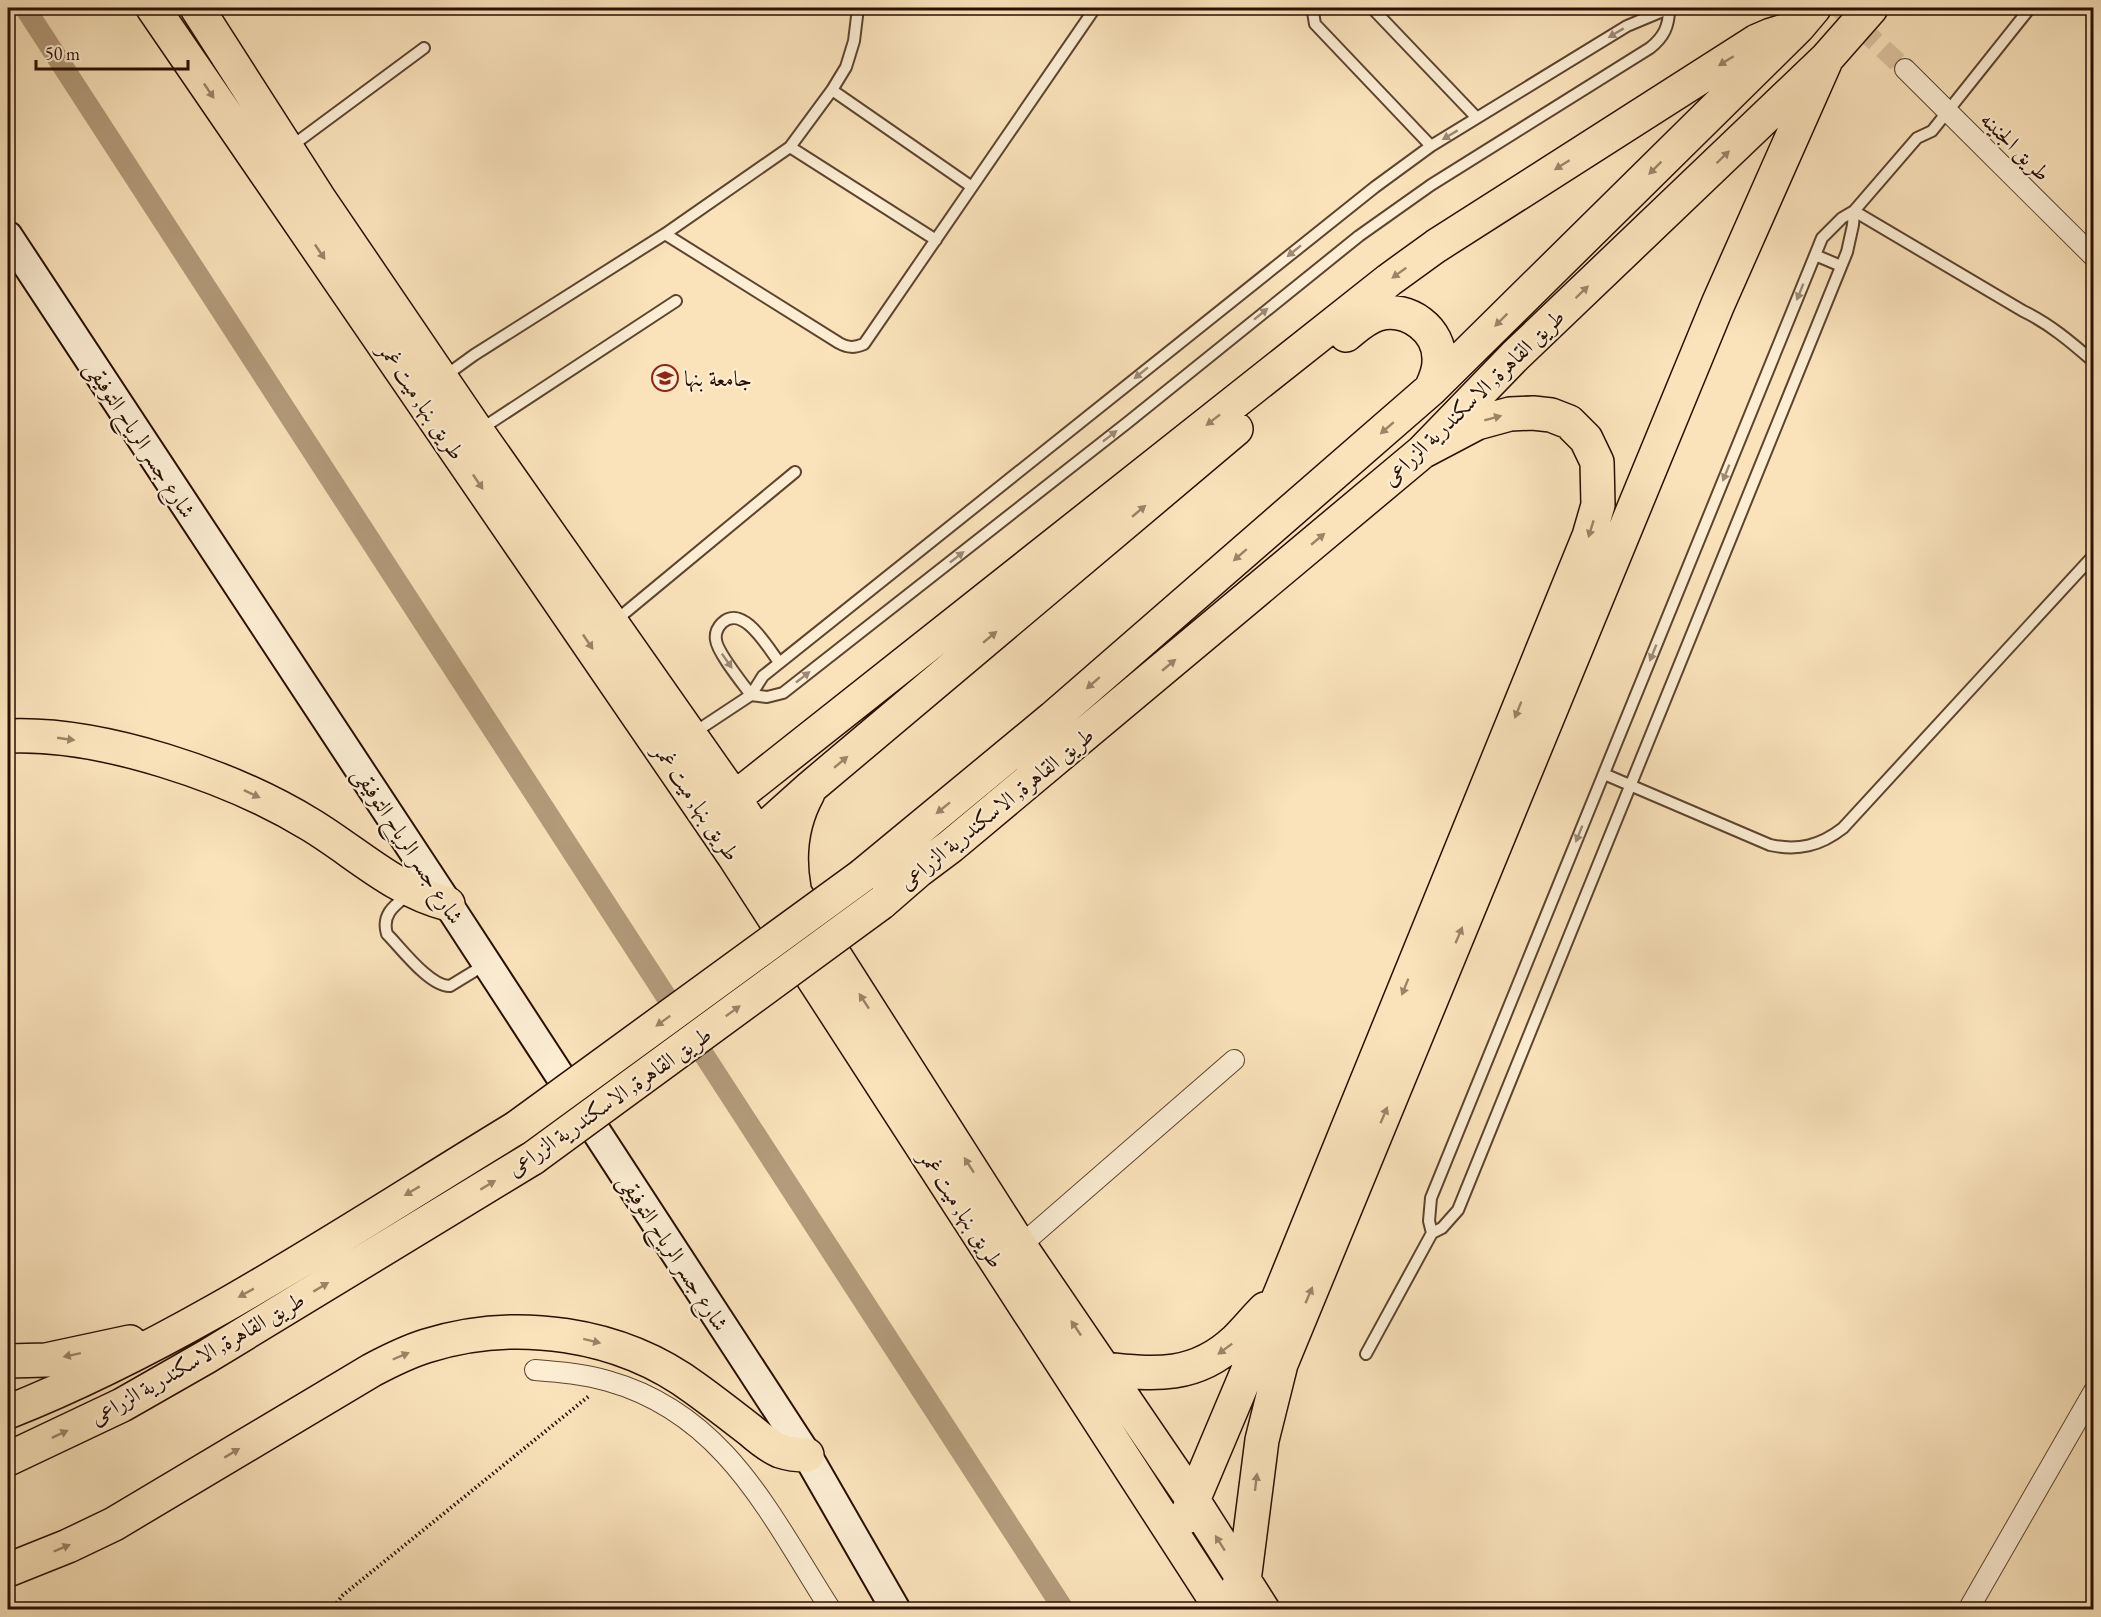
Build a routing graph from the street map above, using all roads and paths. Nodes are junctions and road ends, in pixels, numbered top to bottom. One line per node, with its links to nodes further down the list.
1 (153, 8): 40 (highway, طريق بنها, ميت غمر, one-way to 40)
2 (858, 8): 14 (lane)
3 (1095, 8): 20 (lane)
4 (1316, 8): 17 (lane)
5 (1372, 8): 16 (lane)
6 (1670, 8): 16 (lane, one-way to 16); 38 (lane, one-way to 6)
7 (1871, 8): 12 (highway, طريق القاهرة, الاسكندرية الزراعى)
8 (2031, 8): 15 (lane)
9 (205, 11): 19 (highway, طريق بنها, ميت غمر)
10 (1806, 17): 31 (highway, طريق القاهرة, الاسكندرية الزراعى, one-way to 31); 44 (highway, one-way to 44)
11 (424, 48): 19 (lane)
12 (1827, 58): 33 (highway, طريق القاهرة, الاسكندرية الزراعى, one-way to 12); 69 (highway, one-way to 12)
13 (1905, 69): 15 (street, طريق الجنينه)
14 (832, 90): 18 (lane); 20 (lane)
15 (1947, 112): 21 (lane); 26 (street, طريق الجنينه)
16 (1477, 118): 17 (lane, one-way to 17)
17 (1431, 146): 37 (lane, one-way to 37)
18 (790, 147): 22 (lane); 24 (lane)
19 (287, 149): 30 (highway, طريق بنها, ميت غمر)
20 (972, 187): 24 (lane)
21 (1854, 211): 25 (lane); 27 (lane); 29 (lane)
22 (664, 234): 24 (lane); 30 (lane)
23 (8, 236): 48 (main road, شارع جسر الرياح التوفيقى)
24 (936, 240)
25 (1815, 255): 27 (lane); 41 (lane, one-way to 41)
26 (2094, 257)
27 (1841, 266): 42 (lane)
28 (676, 301): 32 (lane)
29 (2094, 362)
30 (442, 379): 32 (highway, طريق بنها, ميت غمر)
31 (1431, 389): 43 (highway, one-way to 31); 56 (highway, طريق القاهرة, الاسكندرية الزراعى, one-way to 56, bridge)
32 (477, 431): 36 (highway, طريق بنها, ميت غمر)
33 (1422, 453): 55 (highway, one-way to 55); 65 (highway, طريق القاهرة, الاسكندرية الزراعى, one-way to 33, bridge)
34 (795, 472): 36 (lane)
35 (2094, 555): 42 (lane)
36 (612, 624): 40 (highway, طريق بنها, ميت غمر)
37 (779, 662): 38 (lane); 38 (lane, one-way to 38)
38 (751, 695): 40 (lane)
39 (8, 735): 48 (highway, one-way to 48)
40 (677, 744): 44 (highway, طريق بنها, ميت غمر); 45 (highway, طريق بنها, ميت غمر)
41 (1604, 774): 42 (lane); 53 (lane, one-way to 53)
42 (1631, 786): 53 (lane)
43 (811, 787): 46 (highway); 49 (highway)
44 (735, 799): 45 (highway); 46 (highway, طريق بنها, ميت غمر)
45 (708, 819): 47 (highway, طريق بنها, ميت غمر)
46 (758, 834): 47 (highway); 49 (highway, طريق بنها, ميت غمر)
47 (734, 856): 67 (highway, طريق بنها, ميت غمر)
48 (421, 884): 50 (highway); 51 (lane)
49 (795, 893): 54 (highway, طريق بنها, ميت غمر, one-way to 49)
50 (448, 904): 51 (main road, شارع جسر الرياح التوفيقى)
51 (487, 964): 64 (main road, شارع جسر الرياح التوفيقى)
52 (1234, 1060): 54 (street)
53 (1432, 1233): 57 (lane)
54 (1020, 1246): 59 (highway, طريق بنها, ميت غمر, one-way to 54)
55 (1281, 1292): 59 (highway, one-way to 59); 66 (highway)
56 (170, 1334): 58 (highway, one-way to 58); 63 (highway, طريق القاهرة, الاسكندرية الزراعى)
57 (1366, 1354)
58 (8, 1360)
59 (1104, 1369): 66 (highway, طريق بنها, ميت غمر)
60 (535, 1370): 61 (street)
61 (607, 1381): 71 (path); 72 (street)
62 (2094, 1391): 75 (street)
63 (8, 1412)
64 (807, 1455): 68 (highway, one-way to 64); 73 (main road, شارع جسر الرياح التوفيقى)
65 (8, 1459)
66 (1193, 1500): 67 (highway); 69 (highway, طريق بنها, ميت غمر, one-way to 66)
67 (1177, 1540): 70 (highway, طريق بنها, ميت غمر)
68 (8, 1570)
69 (1244, 1581): 70 (highway); 74 (highway, طريق بنها, ميت غمر)
70 (1220, 1606)
71 (331, 1610)
72 (831, 1610)
73 (896, 1610)
74 (1263, 1610)
75 (1968, 1610)

